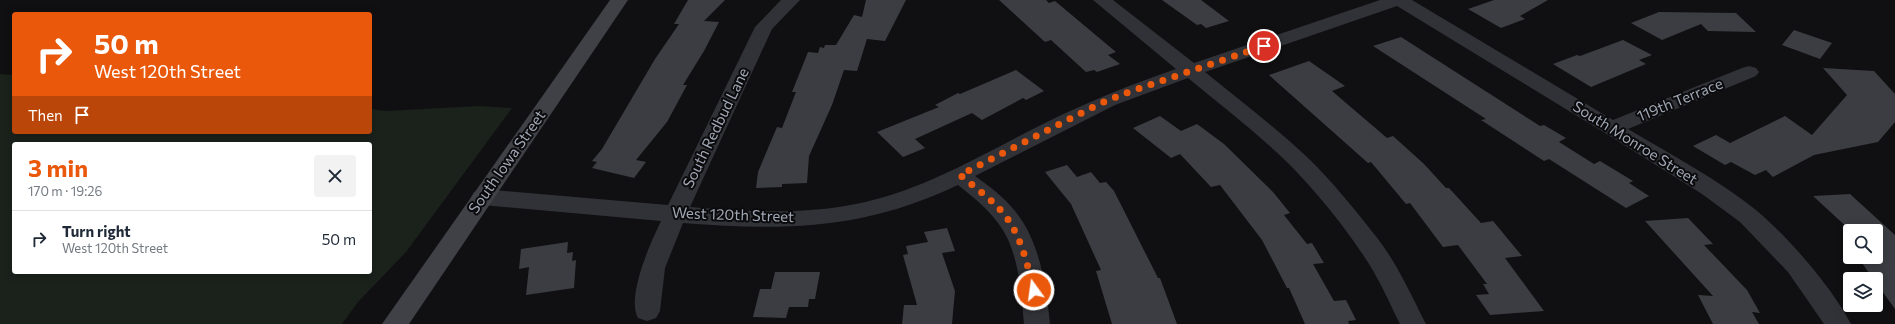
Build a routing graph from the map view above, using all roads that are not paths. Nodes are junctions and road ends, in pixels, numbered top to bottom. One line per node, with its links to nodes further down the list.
1 (619, 0): 9 (street, South Iowa Street)
2 (791, 0): 10 (street, South Redbud Lane)
3 (1102, 0): 5 (street)
4 (1399, 0): 5 (street, West 120th Street); 7 (street, South Monroe Street)
5 (1189, 71): 8 (street, West 120th Street); 14 (street)
6 (1749, 72): 7 (street, 119th Terrace)
7 (1612, 128): 15 (street, South Monroe Street)
8 (960, 175): 10 (street, West 120th Street); 13 (street)
9 (482, 197): 10 (street, West 120th Street); 12 (street, South Iowa Street)
10 (675, 214): 11 (street, South Redbud Lane)
11 (647, 311)
12 (395, 324)
13 (1037, 324)
14 (1413, 324)
15 (1838, 324)

